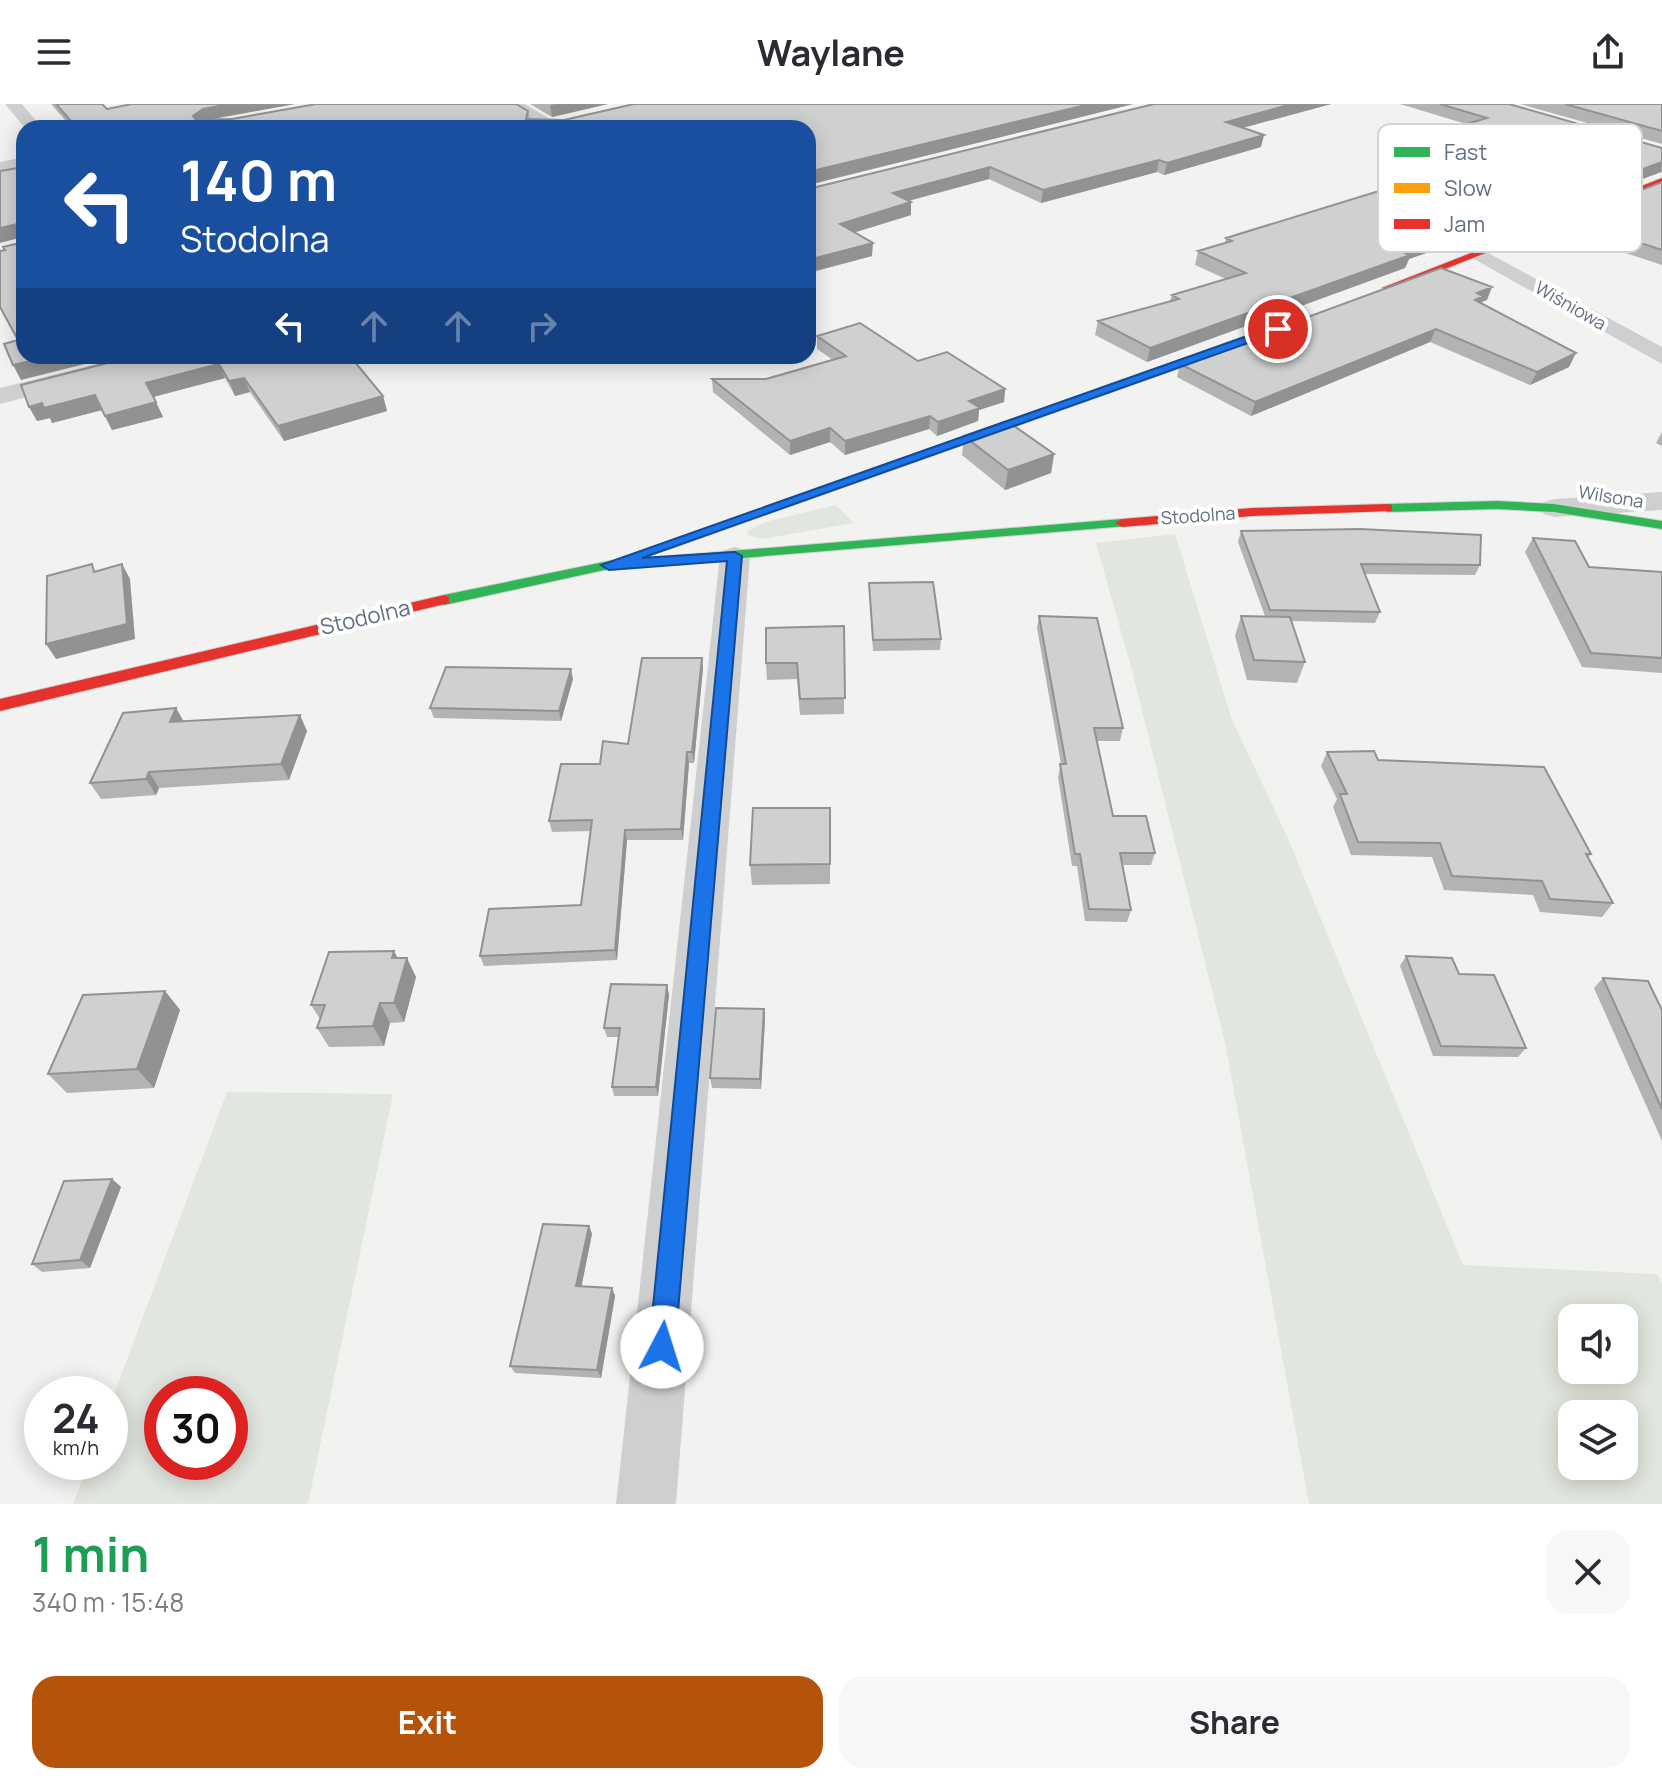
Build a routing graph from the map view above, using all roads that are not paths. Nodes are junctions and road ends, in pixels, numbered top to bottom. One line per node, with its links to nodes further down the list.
1 (13, 104): 3 (street)
2 (513, 104): 4 (street)
3 (27, 120)
4 (543, 120)
5 (1662, 181): 6 (street)
6 (1642, 189)
7 (1484, 252): 8 (street)
8 (1479, 254): 9 (street); 11 (street, Wiśniowa)
9 (1374, 293)
10 (1254, 337): 18 (street)
11 (1662, 357)
12 (126, 364): 13 (street)
13 (0, 396)
14 (1662, 501): 15 (street, Stodolna)
15 (1554, 508): 16 (street, Wilsona); 17 (street, Stodolna)
16 (1662, 525)
17 (735, 556): 18 (street, Stodolna); 20 (street)
18 (609, 565): 19 (street, Stodolna)
19 (0, 705)
20 (646, 1504)

